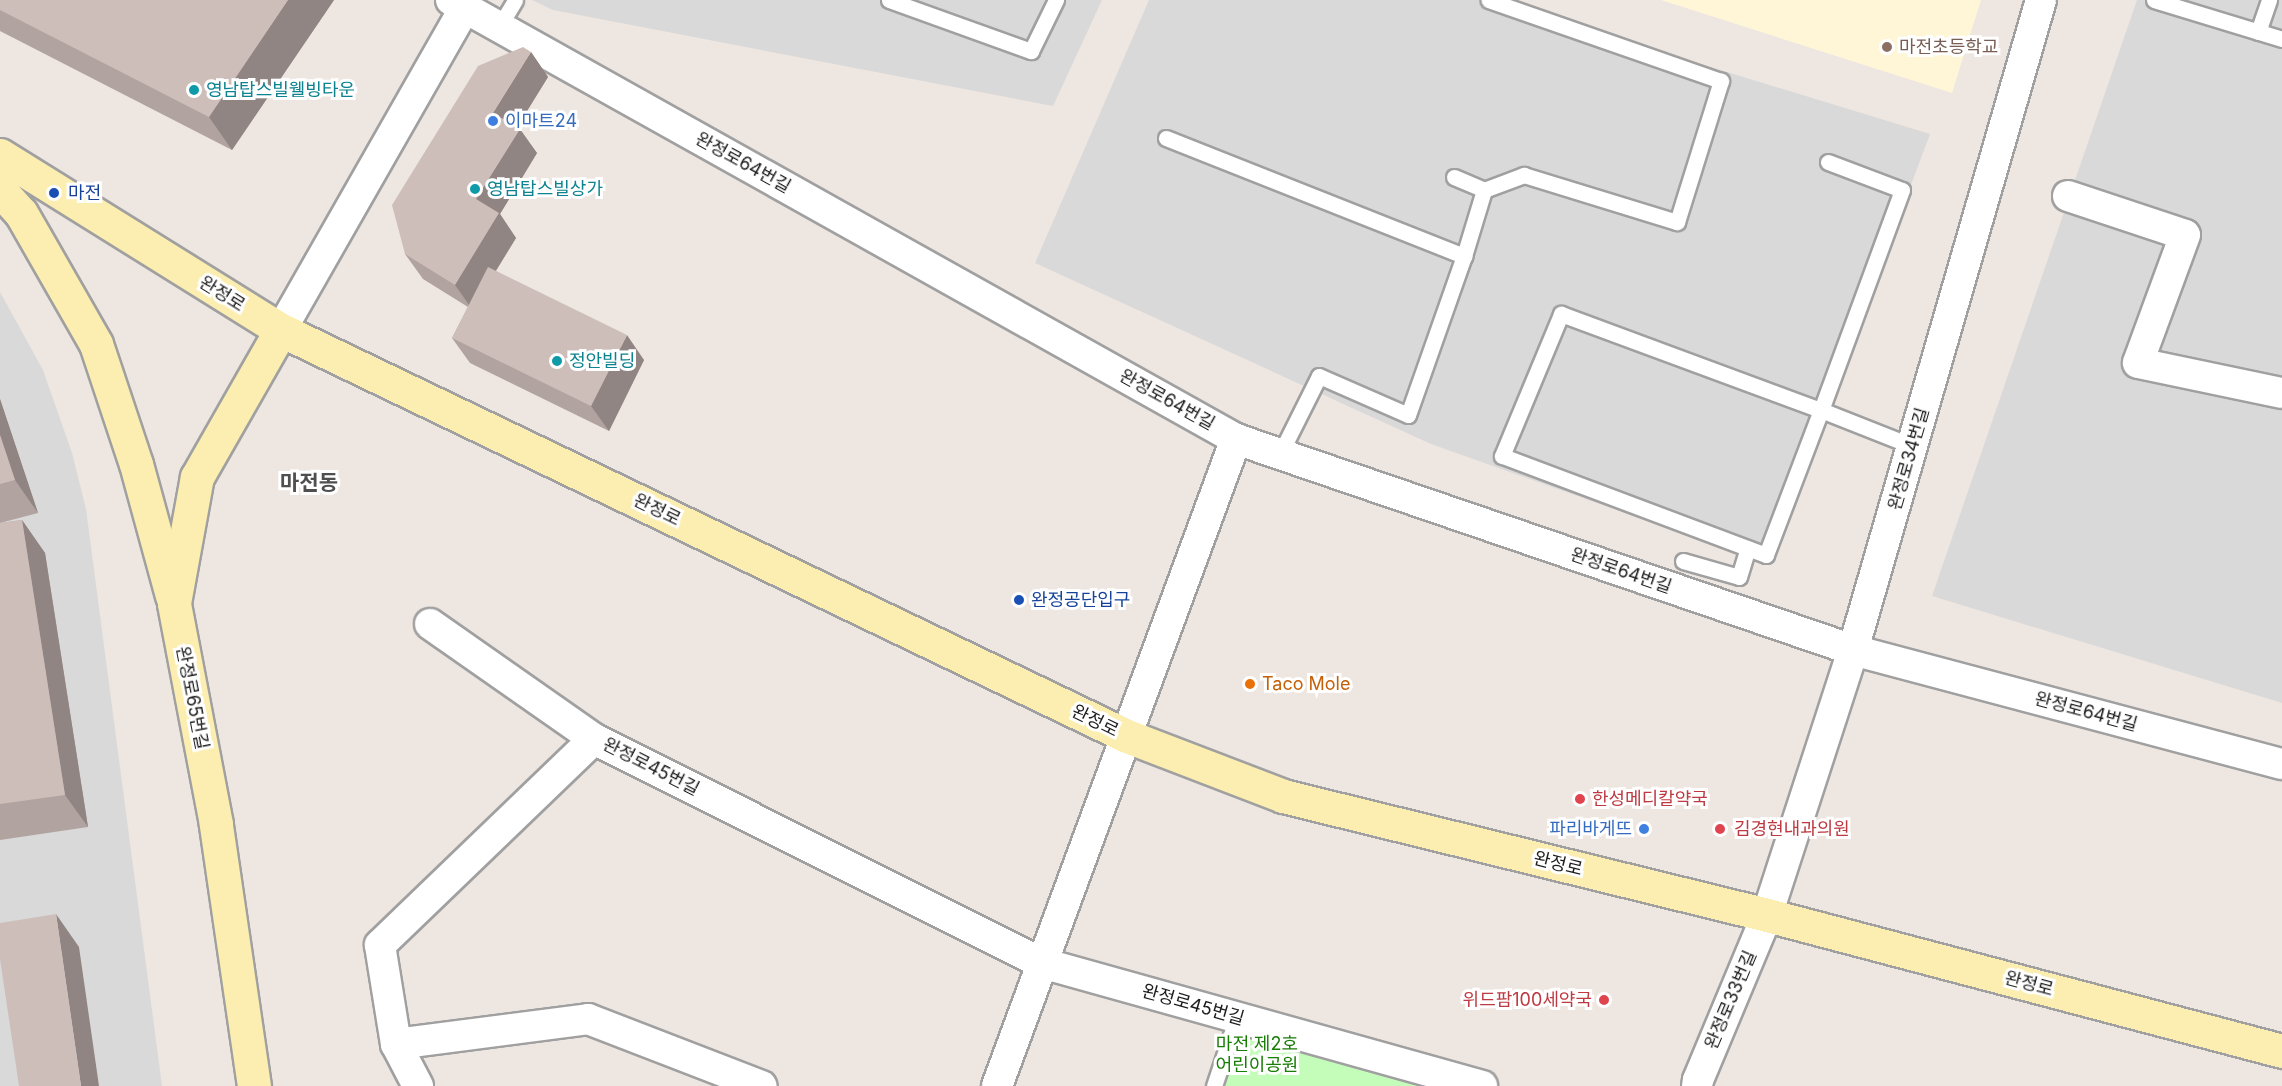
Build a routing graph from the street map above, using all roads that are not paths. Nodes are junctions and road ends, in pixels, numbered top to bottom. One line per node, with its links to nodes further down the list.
1 (515, 0): 9 (lane)
2 (889, 0): 3 (lane)
3 (1056, 0)
4 (1489, 0): 17 (lane)
5 (2041, 0): 24 (street, 완정로34번길)
6 (2154, 0): 10 (lane)
7 (2269, 0): 10 (lane)
8 (458, 4): 9 (street, 완정로64번길); 20 (street, 완정로64번길)
9 (499, 27): 23 (street, 완정로64번길)
10 (2258, 32): 11 (lane)
11 (2282, 39)
12 (1166, 138): 19 (lane)
13 (0, 155): 20 (main road, 완정로)
14 (1828, 162): 22 (lane)
15 (1454, 177): 17 (lane)
16 (0, 190): 28 (main road)
17 (1484, 190): 19 (lane)
18 (2068, 196): 21 (street)
19 (1464, 256): 25 (lane)
20 (281, 330): 28 (main road, 완정로65번길); 31 (main road, 완정로)
21 (2282, 393)
22 (1821, 410): 24 (lane); 26 (lane); 26 (lane)
23 (1236, 439): 25 (street, 완정로64번길); 31 (street)
24 (1912, 446): 30 (street, 완정로34번길)
25 (1280, 454): 30 (street, 완정로64번길)
26 (1748, 548): 27 (lane)
27 (1683, 561)
28 (174, 603): 39 (main road, 완정로65번길)
29 (430, 624): 32 (street)
30 (1853, 650): 33 (street, 완정로64번길); 34 (street, 완정로34번길)
31 (1127, 736): 34 (main road, 완정로); 35 (street)
32 (594, 739): 35 (street, 완정로45번길); 37 (street, 완정로45번길)
33 (2282, 764)
34 (1767, 915): 38 (main road, 완정로); 45 (street, 완정로33번길)
35 (1042, 963): 36 (street, 완정로45번길); 42 (street)
36 (1237, 1017): 43 (lane); 44 (street, 완정로45번길)
37 (396, 1044): 40 (street, 완정로45번길); 41 (street)
38 (2282, 1051)
39 (254, 1086)
40 (418, 1086)
41 (762, 1086)
42 (997, 1086)
43 (1214, 1086)
44 (1482, 1086)
45 (1698, 1086)

